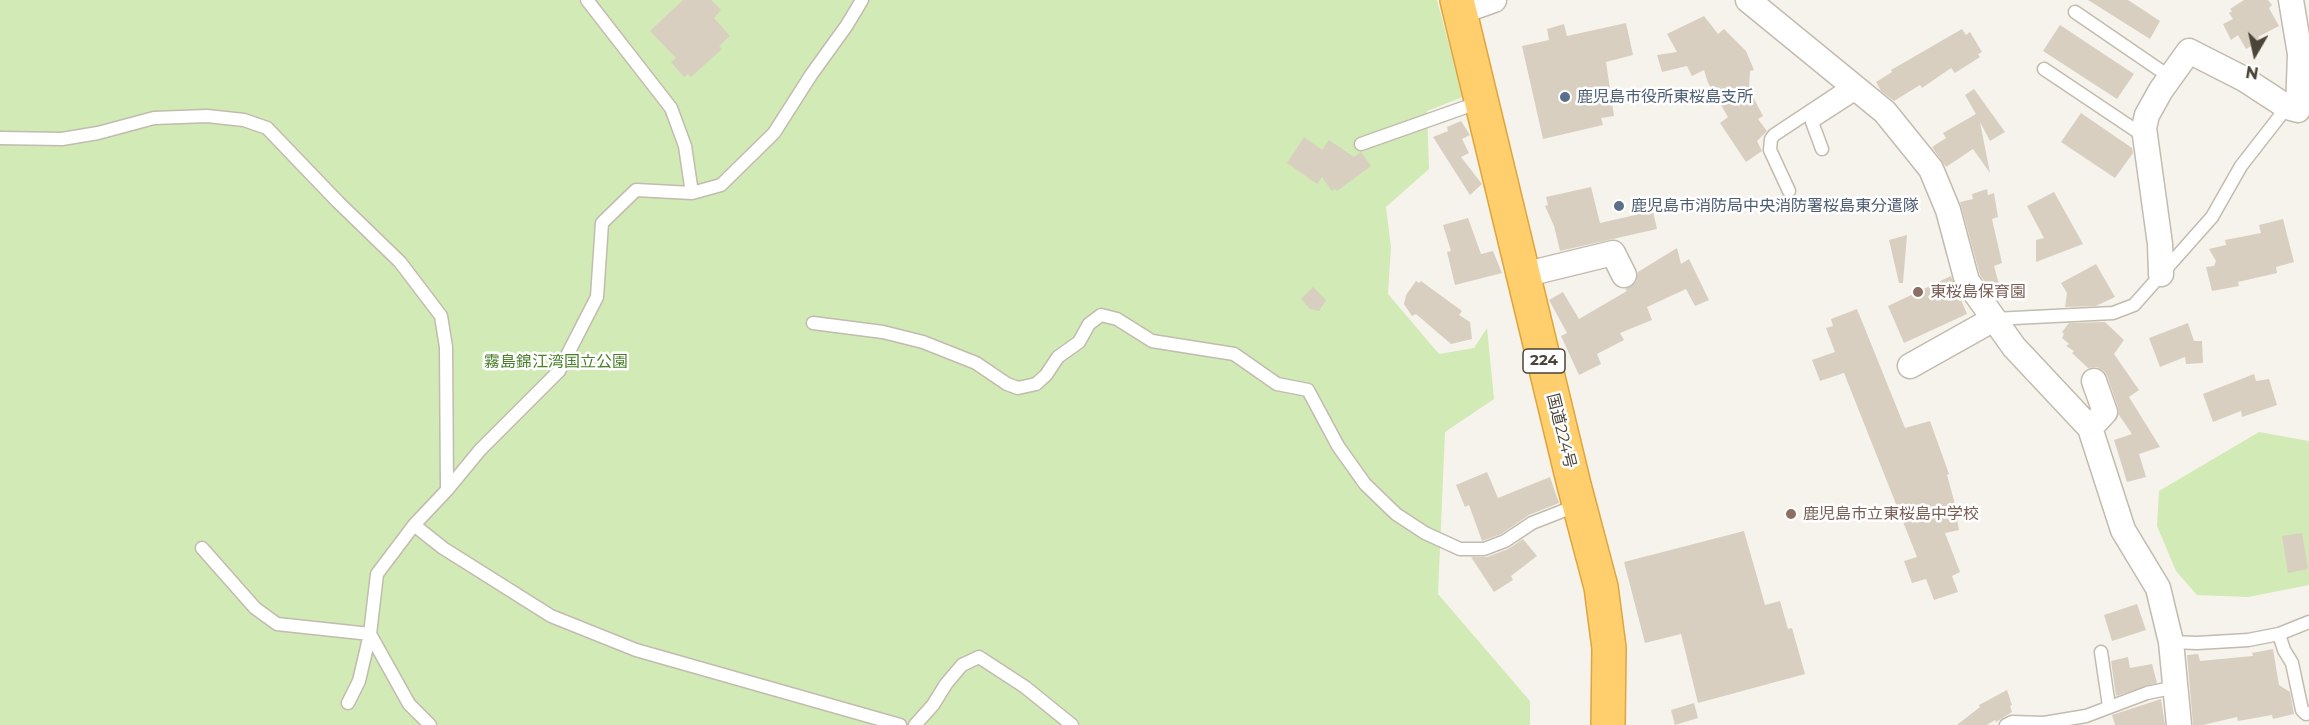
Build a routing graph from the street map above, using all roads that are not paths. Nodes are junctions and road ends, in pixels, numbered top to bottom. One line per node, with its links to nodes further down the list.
1 (587, 0): 18 (lane)
2 (862, 0): 18 (lane)
3 (1494, 0): 6 (street)
4 (1748, 0): 10 (street)
5 (2291, 0): 12 (street)
6 (1458, 6): 11 (highway, 国道224号 / 224)
7 (2075, 12): 9 (lane)
8 (2044, 69): 13 (lane)
9 (2170, 77): 12 (street); 13 (street)
10 (1856, 87): 16 (lane); 17 (lane); 22 (street)
11 (1482, 101): 15 (lane); 19 (highway, 国道224号 / 224)
12 (2298, 110): 20 (lane)
13 (2145, 137): 20 (street)
14 (0, 138): 27 (lane)
15 (1361, 144)
16 (1822, 149)
17 (1790, 191)
18 (692, 193): 27 (lane)
19 (1523, 274): 21 (street); 28 (highway, 国道224号 / 224)
20 (2161, 274): 22 (lane)
21 (1624, 275)
22 (1992, 320): 24 (street); 26 (street)
23 (813, 323): 28 (lane)
24 (1910, 366)
25 (2094, 381): 26 (street)
26 (2090, 428): 34 (street)
27 (447, 490): 29 (lane)
28 (1579, 505): 44 (highway, 国道224号 / 224)
29 (414, 525): 32 (lane); 41 (lane)
30 (202, 548): 32 (lane)
31 (2309, 622): 33 (lane)
32 (369, 634): 37 (lane); 40 (lane)
33 (2279, 634): 34 (lane); 39 (lane)
34 (2171, 642): 36 (street)
35 (2101, 652): 38 (lane)
36 (2176, 687): 38 (lane); 46 (street)
37 (348, 703)
38 (2109, 706): 45 (lane)
39 (2309, 713)
40 (430, 725)
41 (900, 725)
42 (915, 725): 43 (lane)
43 (1072, 725)
44 (1608, 725)
45 (2006, 725)
46 (2180, 725)

